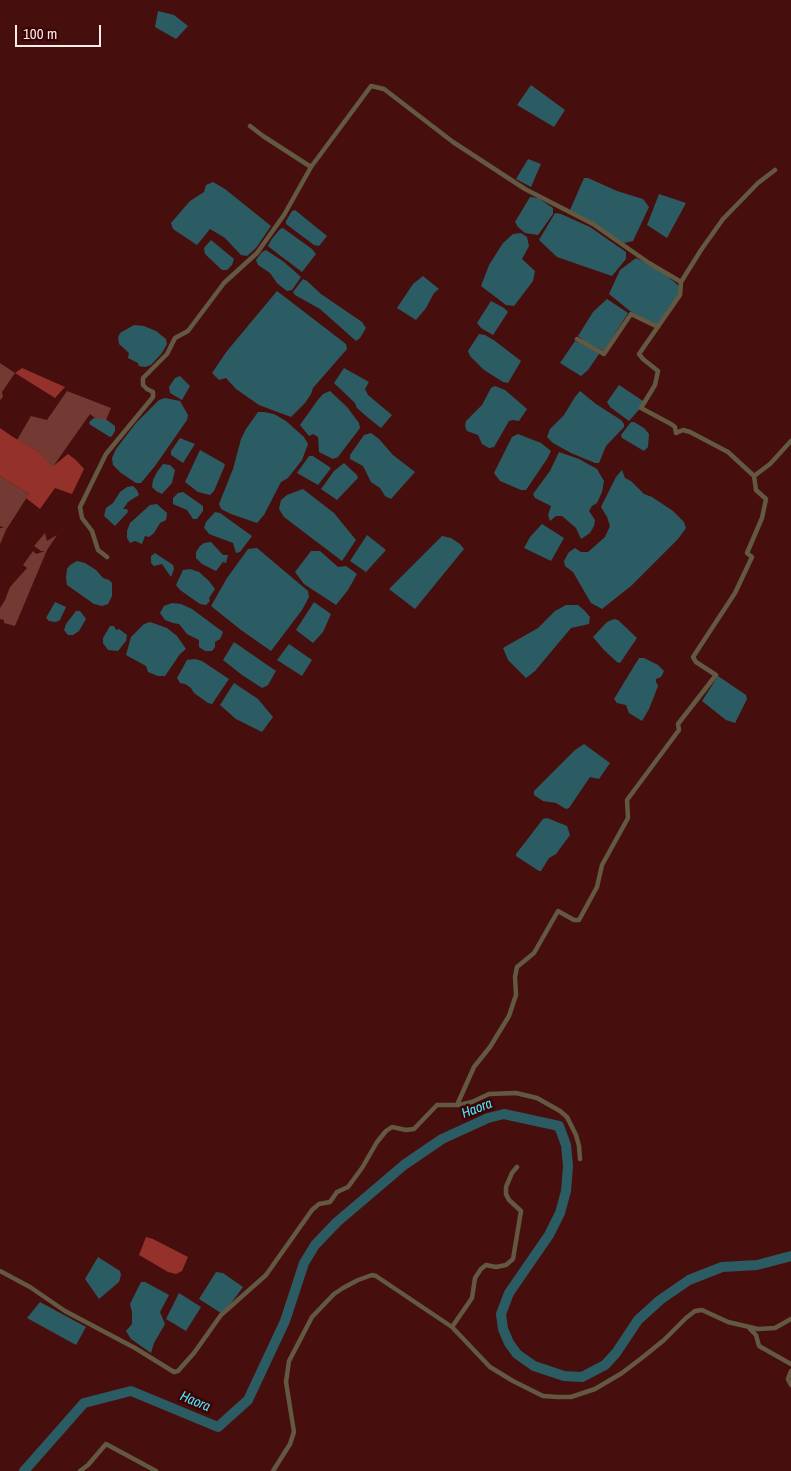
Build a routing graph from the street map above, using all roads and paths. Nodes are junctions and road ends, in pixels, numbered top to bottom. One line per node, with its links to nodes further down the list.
1 (250, 126): 2 (street)
2 (311, 167): 4 (street); 9 (street)
3 (774, 170): 4 (street)
4 (681, 282): 5 (street)
5 (658, 327): 6 (street); 8 (street)
6 (577, 339)
7 (791, 441): 8 (street)
8 (754, 476): 10 (street)
9 (107, 557)
10 (457, 1104): 11 (street); 13 (street)
11 (580, 1159)
12 (517, 1167): 15 (street)
13 (0, 1270)
14 (791, 1319): 16 (street)
15 (452, 1327): 16 (street); 22 (street)
16 (750, 1328): 17 (street)
17 (791, 1364)
18 (791, 1372): 19 (street)
19 (791, 1385)
20 (80, 1471): 21 (street)
21 (156, 1471)
22 (273, 1471)

